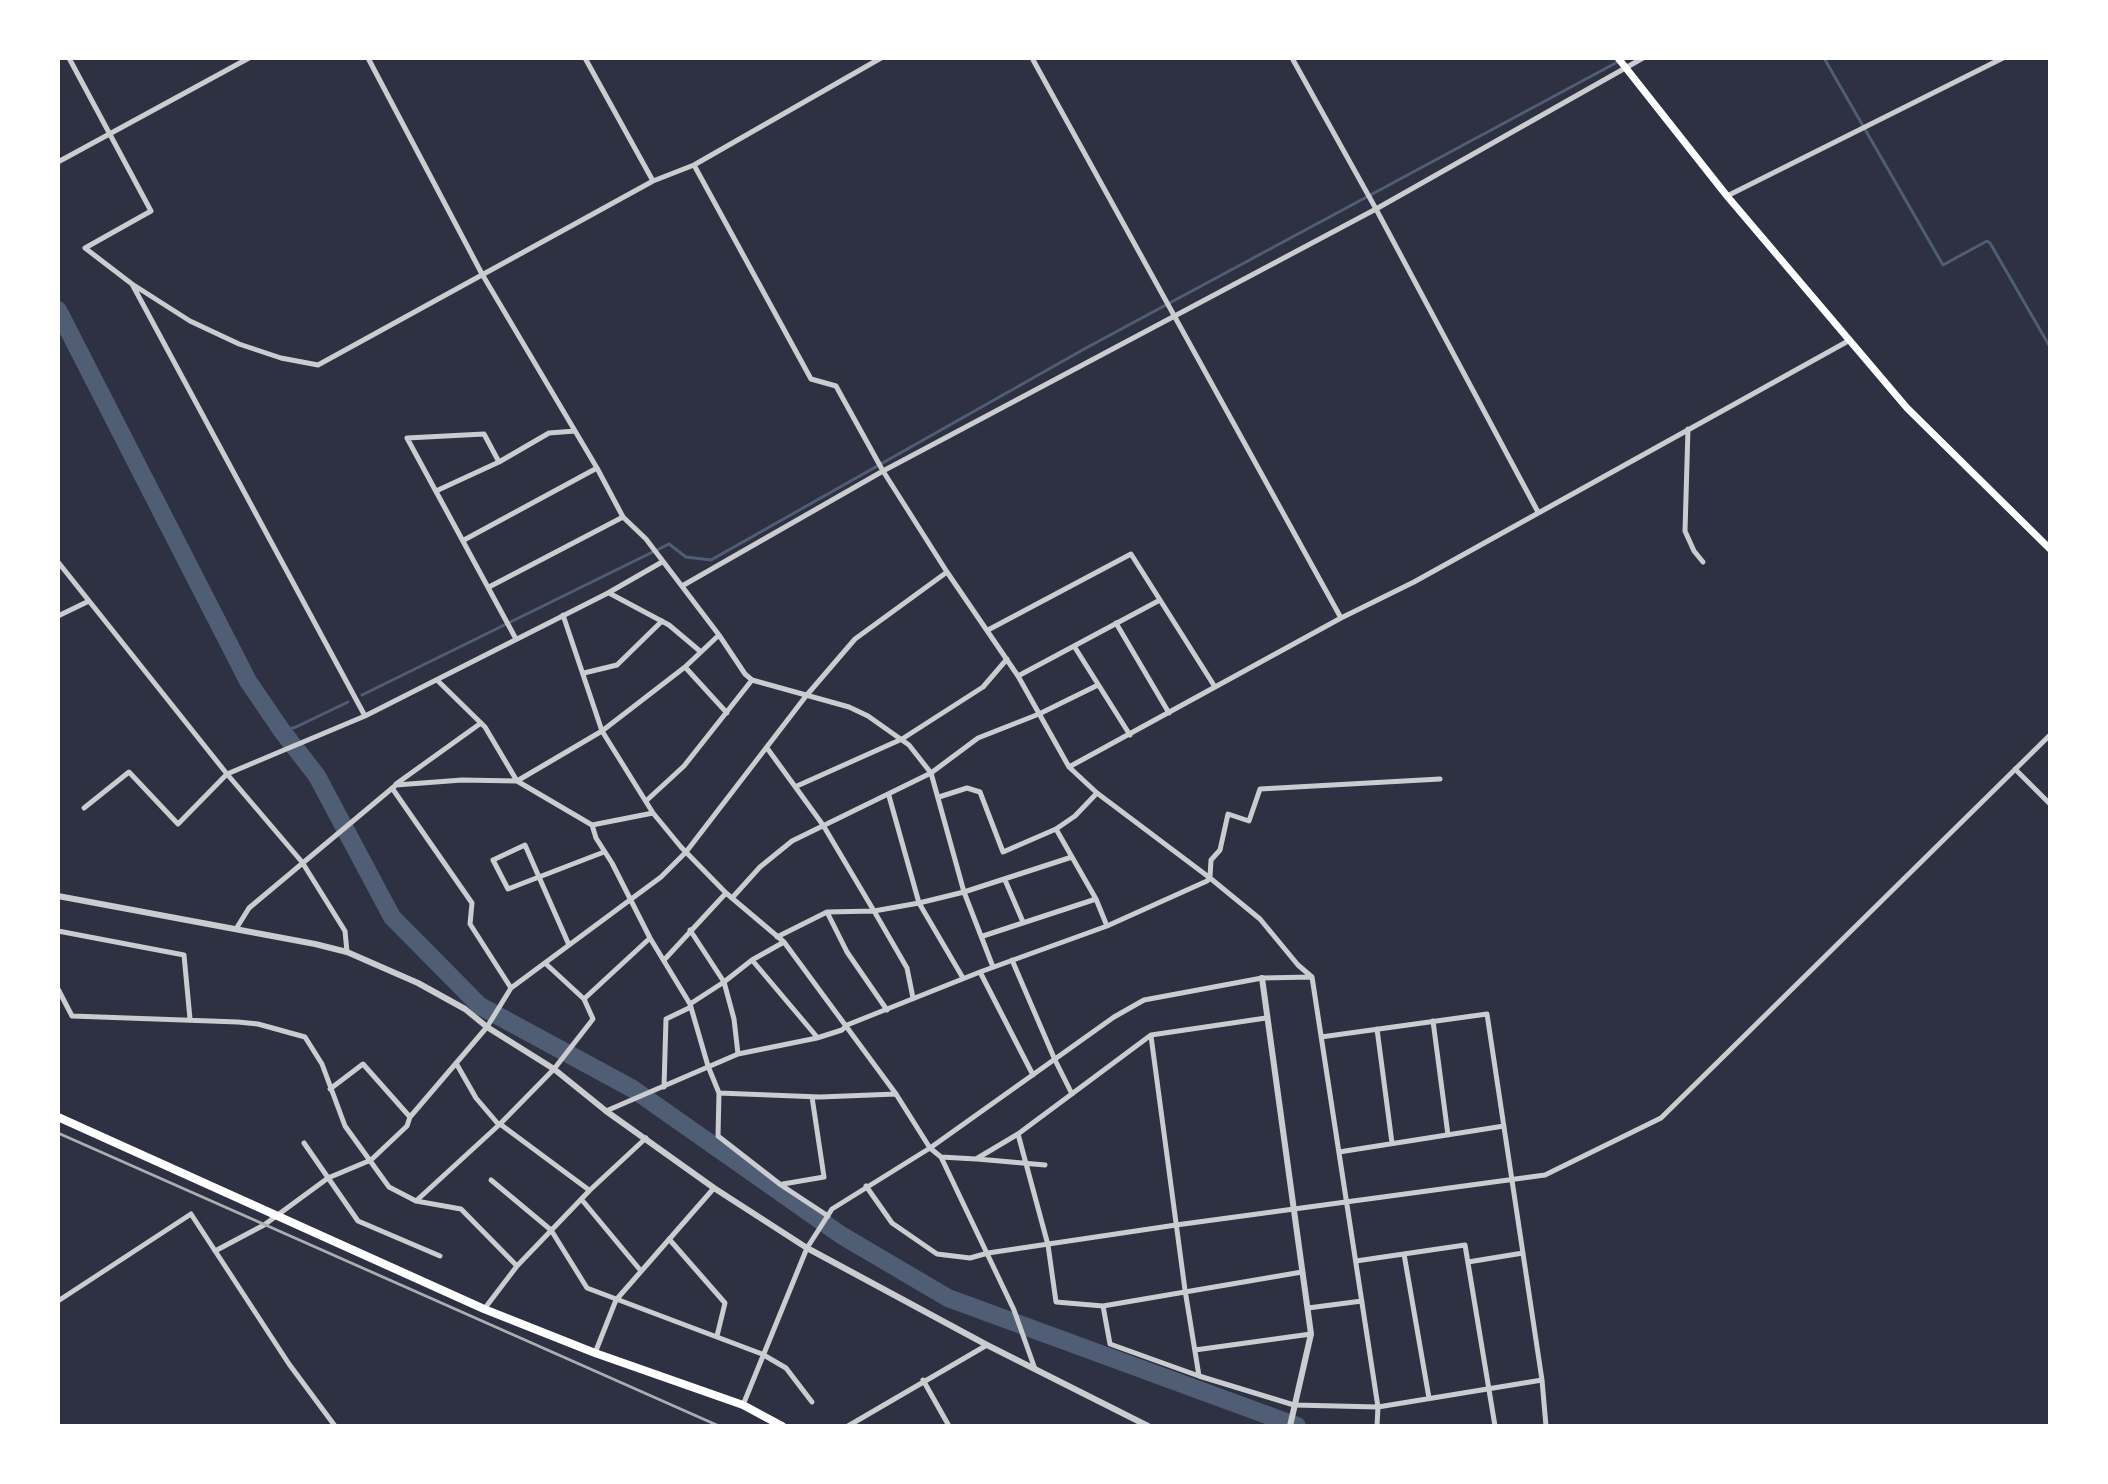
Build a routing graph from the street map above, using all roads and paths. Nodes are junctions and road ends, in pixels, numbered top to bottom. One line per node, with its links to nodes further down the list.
1 (69, 58): 12 (street)
2 (249, 58): 12 (street)
3 (368, 58): 18 (street)
4 (585, 58): 15 (street)
5 (881, 58): 14 (street)
6 (1032, 58): 20 (street)
7 (1292, 58): 17 (street)
8 (1618, 58): 11 (main road)
9 (1643, 58): 11 (street)
10 (2003, 58): 16 (street)
11 (1626, 68): 16 (main road); 17 (street)
12 (110, 134): 13 (street); 19 (street)
13 (58, 162)
14 (694, 165): 15 (street); 26 (street)
15 (653, 181): 18 (street)
16 (1727, 196): 21 (main road)
17 (1376, 209): 20 (street); 28 (street)
18 (482, 274): 19 (street); 23 (street)
19 (132, 284): 63 (street)
20 (1173, 315): 26 (street); 43 (street)
21 (1851, 340): 22 (street); 31 (main road)
22 (1688, 428): 28 (street); 34 (street)
23 (575, 431): 24 (street); 25 (street)
24 (499, 462): 27 (street); 27 (street)
25 (597, 468): 29 (street); 30 (street)
26 (883, 471): 35 (street); 36 (street)
27 (436, 491): 30 (street)
28 (1538, 512): 43 (street)
29 (623, 517): 33 (street); 37 (street)
30 (464, 540): 37 (street)
31 (2050, 549)
32 (58, 562): 40 (street)
33 (662, 562): 36 (street); 38 (street)
34 (1703, 562)
35 (947, 572): 46 (street); 59 (street)
36 (682, 586): 47 (street)
37 (489, 587): 48 (street)
38 (608, 593): 41 (street); 44 (street)
39 (1160, 600): 45 (street); 46 (street); 58 (street)
40 (89, 601): 42 (street); 73 (street)
41 (563, 615): 48 (street); 53 (street)
42 (58, 616)
43 (1341, 618): 58 (street)
44 (662, 621): 50 (street); 53 (street)
45 (1116, 623): 49 (street); 61 (street)
46 (988, 630): 51 (street)
47 (719, 635): 50 (street); 56 (street)
48 (516, 640): 55 (street)
49 (1074, 646): 54 (street); 57 (street)
50 (701, 652): 52 (street)
51 (1007, 659): 54 (street); 68 (street)
52 (685, 667): 60 (street); 65 (street)
53 (584, 673): 65 (street)
54 (1018, 676): 62 (street)
55 (437, 680): 63 (street); 64 (street)
56 (752, 680): 59 (street); 60 (street)
57 (1098, 685): 62 (street); 66 (street)
58 (1215, 688): 61 (street)
59 (806, 696): 68 (street); 69 (street)
60 (727, 713): 81 (street)
61 (1169, 713): 66 (street)
62 (1039, 714): 70 (street); 72 (street)
63 (365, 716): 73 (street)
64 (481, 723): 75 (street); 76 (street)
65 (602, 731): 75 (street); 81 (street)
66 (1130, 735): 70 (street)
67 (2050, 735): 71 (street)
68 (902, 739): 72 (street); 77 (street)
69 (767, 748): 77 (street); 89 (street)
70 (1069, 767): 78 (street)
71 (2015, 769): 82 (street); 170 (street)
72 (931, 773): 79 (street); 80 (street)
73 (227, 774): 83 (street); 91 (street)
74 (1440, 779): 93 (street)
75 (517, 781): 76 (street); 85 (street)
76 (394, 786): 91 (street); 125 (street)
77 (797, 786): 86 (street)
78 (1097, 793): 87 (street); 93 (street)
79 (889, 796): 86 (street); 101 (street)
80 (939, 797): 87 (street); 95 (street)
81 (646, 801): 84 (street)
82 (2050, 804)
83 (84, 808)
84 (653, 813): 85 (street); 89 (street)
85 (592, 825): 88 (street)
86 (823, 825): 98 (street); 102 (street)
87 (1056, 829): 90 (street)
88 (604, 852): 92 (street); 100 (street)
89 (686, 852): 96 (street); 100 (street)
90 (1072, 857): 94 (street); 99 (street)
91 (302, 862): 106 (street); 114 (street)
92 (539, 877): 92 (street); 113 (street)
93 (1210, 878): 105 (street); 121 (street)
94 (1005, 880): 95 (street); 104 (street)
95 (964, 892): 101 (street); 109 (street)
96 (726, 893): 98 (street); 107 (street)
97 (58, 896): 106 (street)
98 (732, 898): 110 (street)
99 (1096, 899): 104 (street); 105 (street)
100 (630, 900): 111 (street); 113 (street)
101 (919, 903): 102 (street); 122 (street)
102 (874, 911): 103 (street); 127 (street)
103 (827, 912): 110 (street); 130 (street)
104 (1023, 922): 109 (street)
105 (1107, 926): 117 (street)
106 (236, 930): 114 (street)
107 (690, 930): 115 (street); 124 (street)
108 (58, 931): 132 (street)
109 (983, 936): 119 (street)
110 (777, 937): 112 (street)
111 (650, 938): 115 (street); 128 (street)
112 (784, 942): 116 (street); 134 (street)
113 (569, 945): 118 (street)
114 (347, 952): 135 (street)
115 (665, 959): 129 (street)
116 (752, 960): 124 (street); 139 (street)
117 (1012, 960): 119 (street); 141 (street)
118 (545, 963): 125 (street); 128 (street)
119 (993, 967): 120 (street)
120 (980, 972): 122 (street); 145 (street)
121 (1312, 977): 123 (street); 138 (street)
122 (963, 978): 127 (street)
123 (1262, 978): 131 (street); 141 (street)
124 (724, 982): 129 (street); 140 (street)
125 (511, 988): 135 (street)
126 (58, 989): 132 (street)
127 (913, 998): 130 (street)
128 (584, 999): 144 (street)
129 (691, 1005): 143 (street); 146 (street)
130 (887, 1010): 134 (street)
131 (1266, 1018): 137 (street); 179 (street)
132 (190, 1019): 147 (street)
133 (1433, 1021): 136 (street); 156 (street); 158 (street)
134 (847, 1025): 139 (street); 149 (street)
135 (487, 1027): 142 (street); 144 (street)
136 (1377, 1029): 138 (street); 161 (street)
137 (1151, 1035): 150 (street); 182 (street)
138 (1321, 1037): 163 (street)
139 (817, 1038): 140 (street)
140 (738, 1054): 143 (street)
141 (1055, 1060): 145 (street); 150 (street)
142 (456, 1063): 154 (street); 155 (street)
143 (708, 1066): 146 (street); 148 (street)
144 (554, 1069): 152 (street); 155 (street)
145 (1033, 1075): 162 (street)
146 (664, 1087): 152 (street)
147 (330, 1089): 154 (street); 166 (street)
148 (719, 1093): 151 (street); 172 (street)
149 (896, 1094): 151 (street); 162 (street)
150 (1072, 1094): 157 (street)
151 (812, 1097): 172 (street)
152 (606, 1111): 159 (street)
153 (58, 1117): 180 (highway)
154 (410, 1117): 166 (street)
155 (499, 1125): 175 (street); 177 (street)
156 (1504, 1126): 158 (street); 170 (street)
157 (1018, 1134): 165 (street); 167 (street)
158 (1448, 1135): 161 (street)
159 (646, 1138): 174 (street); 175 (street)
160 (304, 1143): 169 (street)
161 (1392, 1143): 163 (street)
162 (930, 1148): 164 (street); 173 (street)
163 (1339, 1152): 178 (street)
164 (941, 1157): 165 (street); 188 (street)
165 (976, 1159): 167 (street)
166 (371, 1160): 169 (street); 177 (street)
167 (1026, 1164): 168 (street); 185 (street)
168 (1045, 1165)
169 (328, 1178): 180 (street); 191 (street)
170 (1511, 1178): 178 (street); 189 (street)
171 (491, 1180): 183 (street)
172 (781, 1185): 181 (street)
173 (866, 1186): 181 (street); 188 (street)
174 (714, 1188): 184 (street); 186 (street)
175 (590, 1190): 176 (street)
176 (582, 1200): 183 (street); 195 (street)
177 (416, 1201): 194 (street)
178 (1347, 1204): 179 (street); 192 (street)
179 (1293, 1210): 182 (street); 196 (street)
180 (279, 1215): 187 (street); 203 (highway)
181 (827, 1218): 186 (street)
182 (1176, 1225): 185 (street); 197 (street)
183 (551, 1230): 194 (street); 198 (street)
184 (669, 1239): 195 (street); 205 (street)
185 (1048, 1245): 188 (street); 201 (street)
186 (807, 1248): 206 (street); 209 (street)
187 (215, 1251): 199 (street); 220 (street)
188 (988, 1253): 210 (street)
189 (1523, 1253): 193 (street); 213 (street)
190 (1404, 1254): 192 (street); 193 (street); 215 (street)
191 (440, 1256)
192 (1356, 1261): 200 (street)
193 (1468, 1262): 214 (street)
194 (517, 1266): 203 (street)
195 (641, 1271): 198 (street)
196 (1302, 1272): 197 (street); 202 (street)
197 (1185, 1290): 201 (street); 207 (street)
198 (616, 1300): 205 (street); 208 (street)
199 (58, 1301)
200 (1362, 1301): 202 (street); 219 (street)
201 (1103, 1306): 211 (street)
202 (1308, 1308): 204 (street)
203 (484, 1309): 208 (highway)
204 (1311, 1334): 207 (street); 218 (street)
205 (717, 1336): 209 (street)
206 (987, 1345): 210 (street); 212 (street)
207 (1195, 1350): 211 (street)
208 (595, 1353): 217 (highway)
209 (762, 1354): 216 (street); 217 (street)
210 (1035, 1369): 224 (street)
211 (1199, 1376): 218 (street)
212 (923, 1380): 222 (street); 223 (street)
213 (1542, 1380): 214 (street); 228 (street)
214 (1489, 1389): 215 (street); 227 (street)
215 (1429, 1398): 219 (street)
216 (812, 1402)
217 (743, 1405): 221 (highway)
218 (1294, 1405): 219 (street); 225 (street)
219 (1378, 1407): 226 (street)
220 (335, 1426)
221 (782, 1426)
222 (848, 1426)
223 (949, 1426)
224 (1148, 1426)
225 (1290, 1426)
226 (1377, 1426)
227 (1495, 1426)
228 (1546, 1426)

